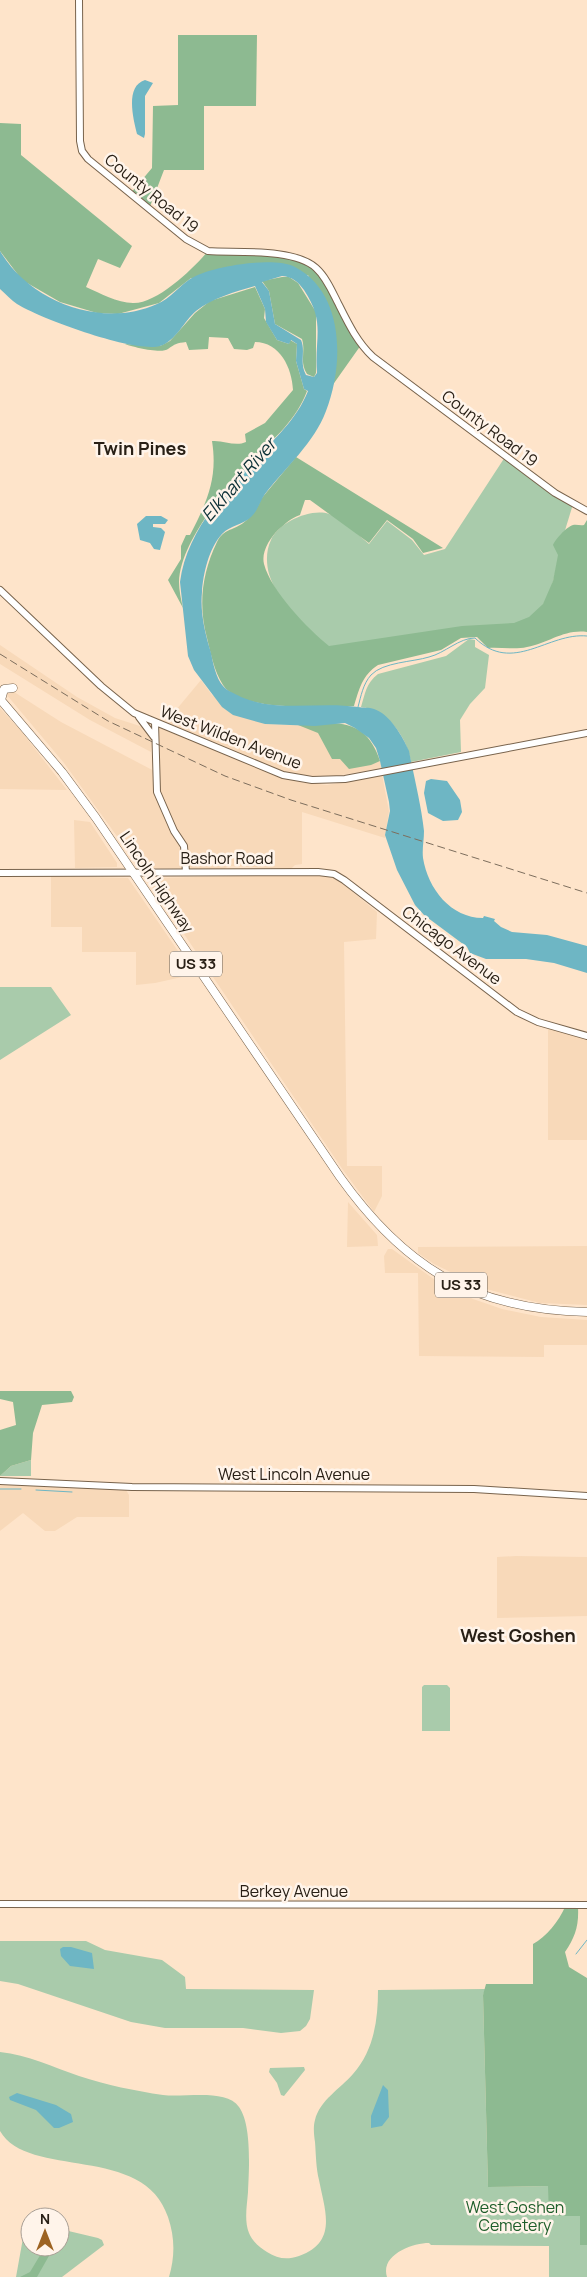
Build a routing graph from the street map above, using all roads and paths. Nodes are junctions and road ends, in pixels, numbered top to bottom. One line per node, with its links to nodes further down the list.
1 (79, 0): 2 (street, County Road 19)
2 (587, 511)
3 (0, 590): 6 (street, West Wilden Avenue)
4 (13, 688): 5 (highway)
5 (1, 699): 13 (highway, Lincoln Highway / US 33)
6 (134, 713): 7 (street, West Wilden Avenue); 9 (street)
7 (155, 722): 8 (street, West Wilden Avenue); 9 (street)
8 (587, 734)
9 (155, 740): 10 (street)
10 (186, 872): 11 (street, Bashor Road); 13 (street, Bashor Road)
11 (305, 872): 14 (street, Chicago Avenue)
12 (0, 873): 13 (street, Bashor Road)
13 (133, 873): 15 (highway, Lincoln Highway / US 33)
14 (587, 1036)
15 (587, 1312)
16 (0, 1481): 17 (street, West Lincoln Avenue)
17 (587, 1496)
18 (0, 1904): 19 (street, Berkey Avenue)
19 (587, 1906)

